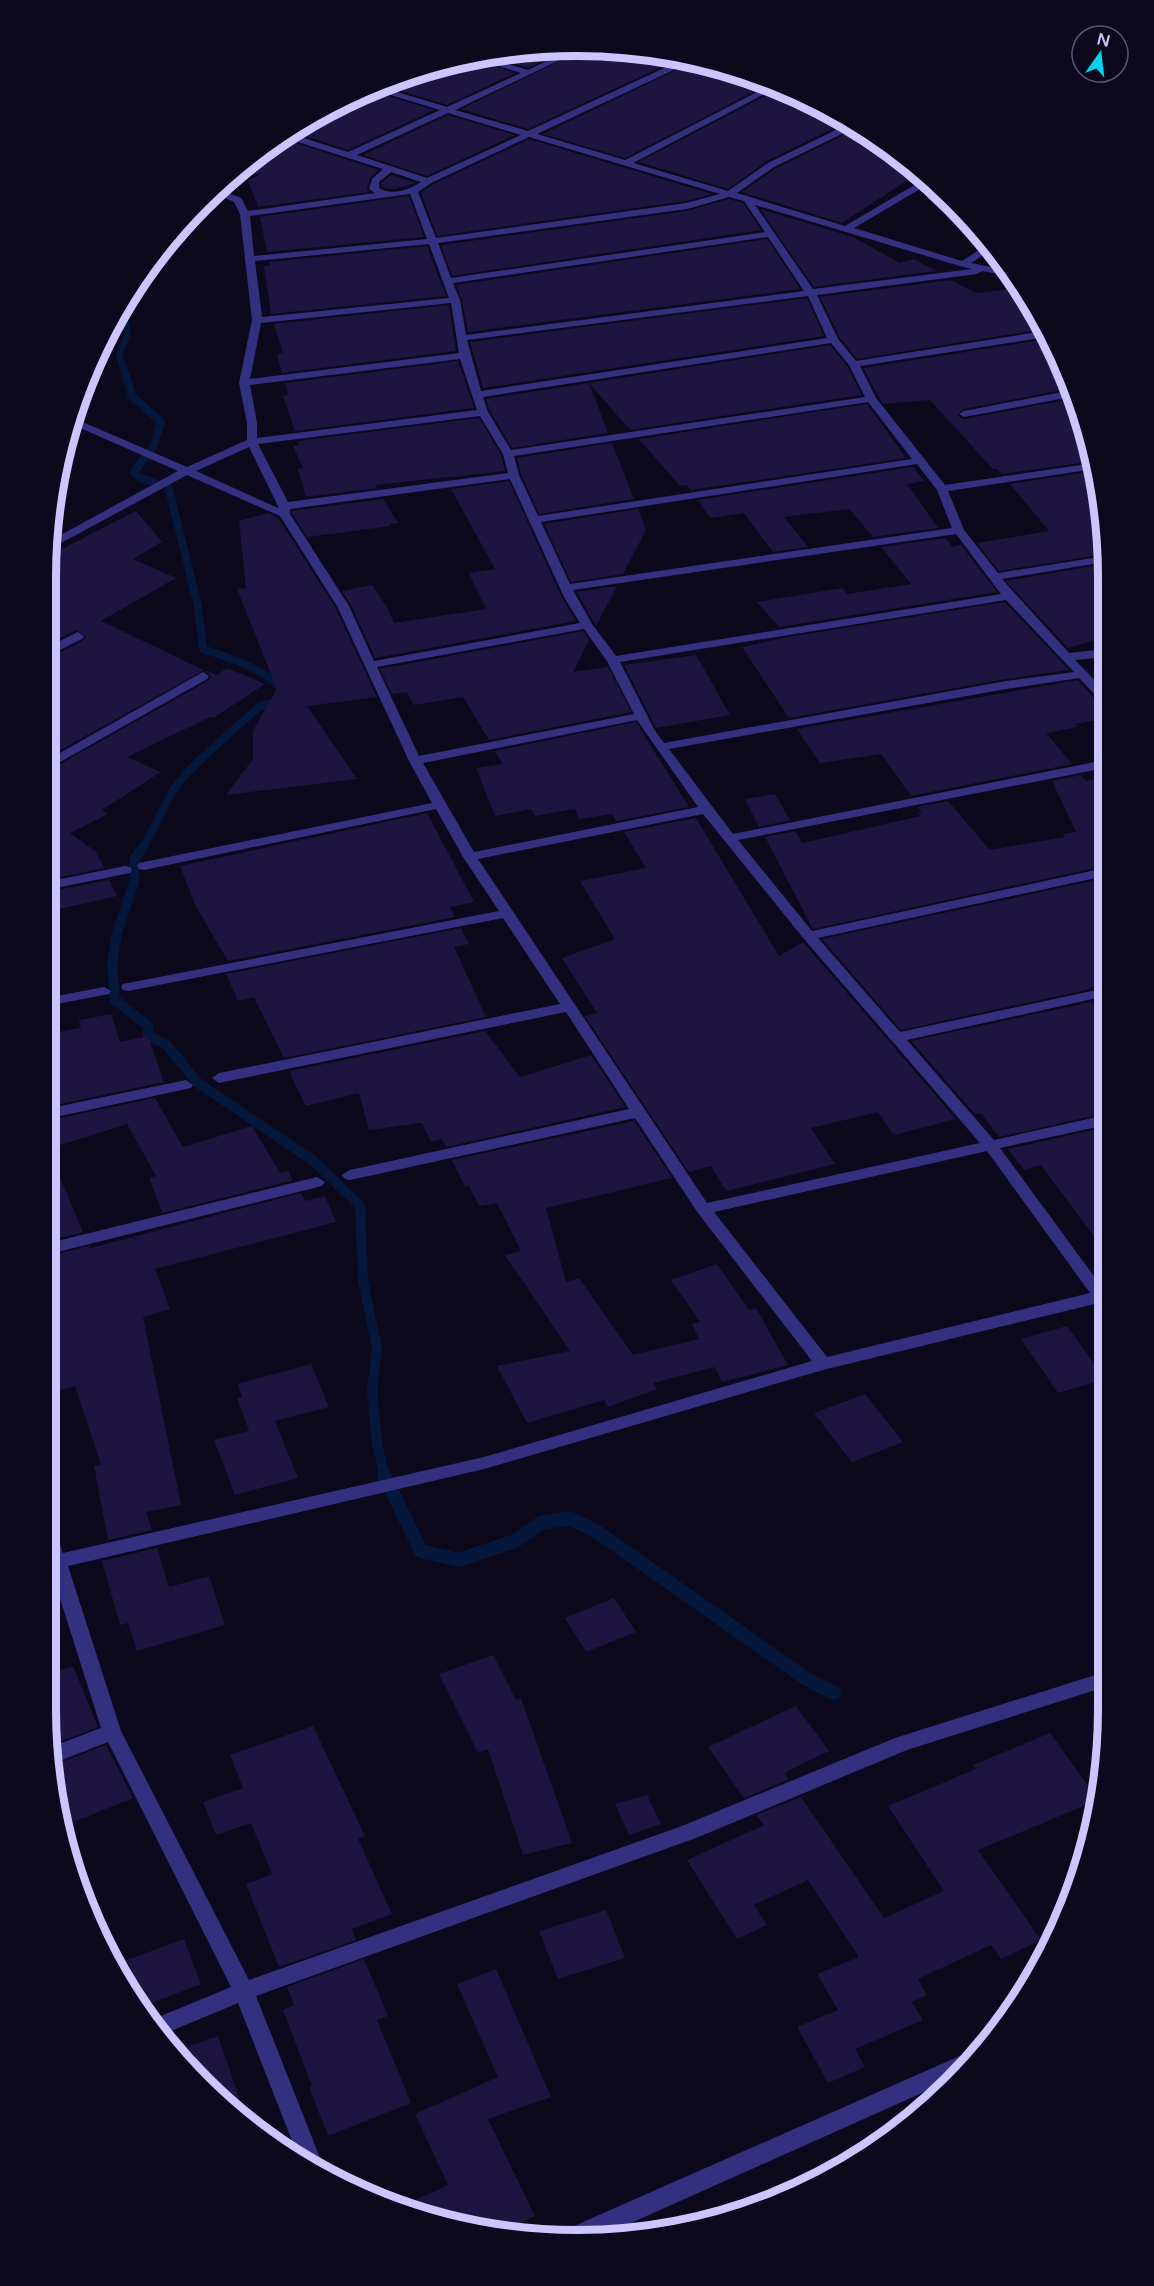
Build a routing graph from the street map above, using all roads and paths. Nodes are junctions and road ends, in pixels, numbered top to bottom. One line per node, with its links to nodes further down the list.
1 (562, 56): 4 (street)
2 (495, 62): 4 (street)
3 (677, 66): 9 (street)
4 (527, 72): 7 (street)
5 (386, 91): 7 (street)
6 (766, 91): 12 (street)
7 (450, 109): 9 (street); 11 (street)
8 (845, 129): 18 (street)
9 (530, 135): 12 (street); 14 (street)
10 (295, 138): 11 (street)
11 (350, 155): 13 (street)
12 (626, 163): 18 (street)
13 (390, 168): 14 (street); 19 (street)
14 (428, 181): 16 (street)
15 (921, 185): 22 (street)
16 (413, 191): 19 (street); 24 (street)
17 (223, 194): 21 (street)
18 (730, 194): 20 (street); 24 (street)
19 (384, 195): 21 (street)
20 (746, 198): 22 (street); 23 (street)
21 (246, 214): 26 (street)
22 (846, 229): 27 (street)
23 (771, 234): 31 (street); 32 (street)
24 (432, 241): 26 (street); 31 (street)
25 (983, 251): 27 (street)
26 (251, 259): 34 (street)
27 (963, 264): 29 (street)
28 (997, 269): 29 (street)
29 (989, 270): 30 (street); 32 (street)
30 (1000, 272)
31 (448, 281): 33 (street)
32 (812, 293): 36 (street); 37 (street)
33 (455, 300): 34 (street); 36 (street)
34 (257, 320): 40 (street)
35 (1039, 335): 39 (street)
36 (462, 338): 38 (street)
37 (833, 340): 39 (street); 41 (street)
38 (464, 355): 40 (street); 41 (street)
39 (854, 364): 43 (street)
40 (244, 383): 47 (street)
41 (477, 395): 44 (street)
42 (1066, 395): 45 (street)
43 (871, 399): 48 (street); 49 (street)
44 (483, 412): 47 (street); 48 (street)
45 (964, 414)
46 (79, 424): 51 (street)
47 (252, 442): 51 (street); 54 (street)
48 (508, 454): 52 (street)
49 (917, 461): 53 (street); 55 (street)
50 (1086, 467): 53 (street)
51 (189, 471): 54 (street); 57 (street)
52 (514, 475): 54 (street); 55 (street)
53 (942, 489): 56 (street)
54 (284, 510): 68 (street)
55 (536, 520): 60 (street)
56 (958, 530): 59 (street); 60 (street)
57 (57, 541)
58 (1098, 560): 59 (street)
59 (996, 577): 61 (street)
60 (566, 588): 62 (street)
61 (1010, 596): 66 (street); 67 (street)
62 (587, 625): 67 (street); 68 (street)
63 (78, 636): 64 (street)
64 (56, 648)
65 (1098, 654): 66 (street)
66 (1065, 657): 69 (street)
67 (613, 660): 72 (street)
68 (370, 665): 75 (street)
69 (1082, 674): 71 (street); 73 (street)
70 (203, 676): 74 (street)
71 (1098, 691)
72 (640, 716): 73 (street); 75 (street)
73 (661, 747): 78 (street)
74 (56, 760)
75 (415, 761): 77 (street)
76 (1098, 765): 79 (street)
77 (439, 805): 80 (street); 81 (street)
78 (706, 809): 79 (street); 80 (street)
79 (731, 838): 86 (street)
80 (470, 857): 85 (street)
81 (144, 866)
82 (125, 870): 84 (street)
83 (1098, 874): 86 (street)
84 (56, 883)
85 (507, 913): 87 (street); 91 (street)
86 (809, 936): 92 (street)
87 (128, 987)
88 (104, 991): 90 (street)
89 (1098, 994): 92 (street)
90 (56, 1000)
91 (570, 1007): 93 (street); 96 (street)
92 (897, 1037): 98 (street)
93 (219, 1078)
94 (186, 1085): 95 (street)
95 (56, 1112)
96 (639, 1112): 99 (street); 101 (street)
97 (1098, 1122): 98 (street)
98 (990, 1145): 101 (street); 103 (street)
99 (350, 1175)
100 (317, 1182): 102 (street)
101 (703, 1209): 105 (street)
102 (56, 1247)
103 (1098, 1288)
104 (1098, 1297): 105 (street)
105 (822, 1364): 106 (street)
106 (56, 1561)
107 (56, 1573): 109 (street)
108 (1098, 1681): 111 (street)
109 (112, 1732): 110 (street); 111 (street)
110 (58, 1753)
111 (244, 1991): 112 (street); 114 (street)
112 (162, 2025)
113 (955, 2068): 115 (street)
114 (308, 2156)
115 (592, 2230)

